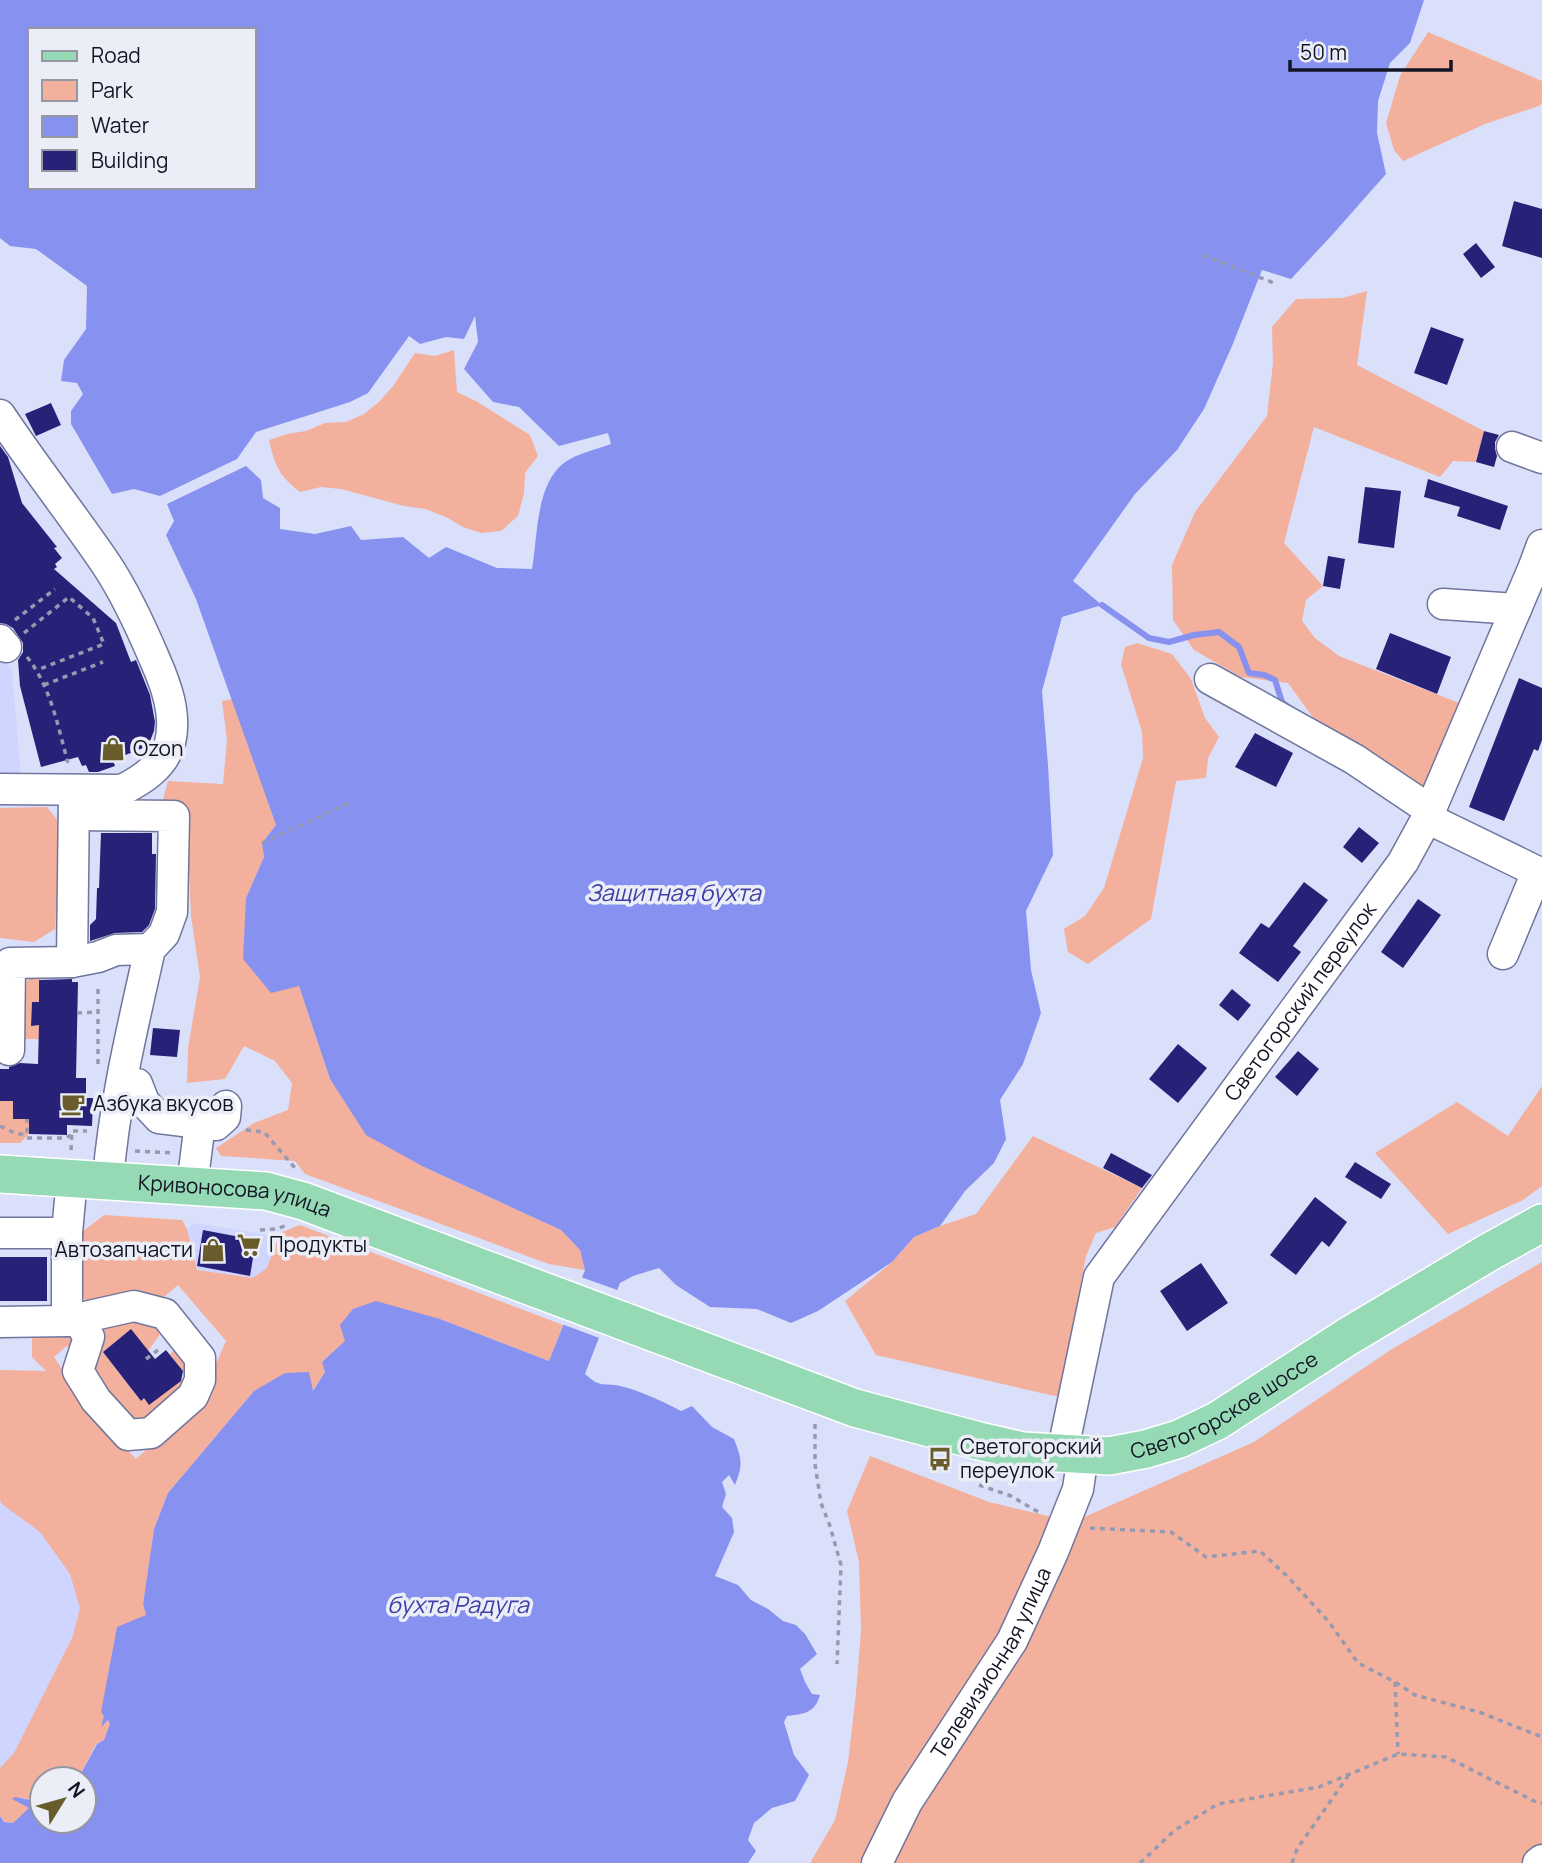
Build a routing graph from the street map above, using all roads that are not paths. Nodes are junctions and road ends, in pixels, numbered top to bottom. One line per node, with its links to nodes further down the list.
1 (0, 415): 8 (street)
2 (1512, 447): 3 (street)
3 (1542, 458)
4 (1539, 562): 6 (street, Светогорский переулок)
5 (1443, 604): 6 (street)
6 (1516, 610): 10 (street, Светогорский переулок)
7 (1210, 679): 10 (street)
8 (64, 784): 9 (street); 12 (street); 14 (street)
9 (0, 789)
10 (1429, 814): 11 (street); 27 (street, Светогорский переулок)
11 (1540, 874): 13 (street)
12 (150, 949): 14 (street); 16 (street)
13 (1503, 954)
14 (85, 960): 15 (street)
15 (12, 1049)
16 (122, 1083): 18 (street); 19 (street)
17 (72, 1164): 18 (main road, Кривоносова улица); 20 (main road, Кривоносова улица); 23 (street)
18 (109, 1166): 19 (main road, Кривоносова улица)
19 (194, 1171): 26 (main road, Кривоносова улица)
20 (0, 1174)
21 (1542, 1223): 27 (main road, Светогорское шоссе)
22 (0, 1233): 23 (street)
23 (67, 1234): 24 (street)
24 (72, 1320): 24 (street); 25 (street)
25 (0, 1322)
26 (638, 1326): 27 (main road, Светогорское шоссе)
27 (1072, 1454): 28 (street, Телевизионная улица)
28 (877, 1863)

